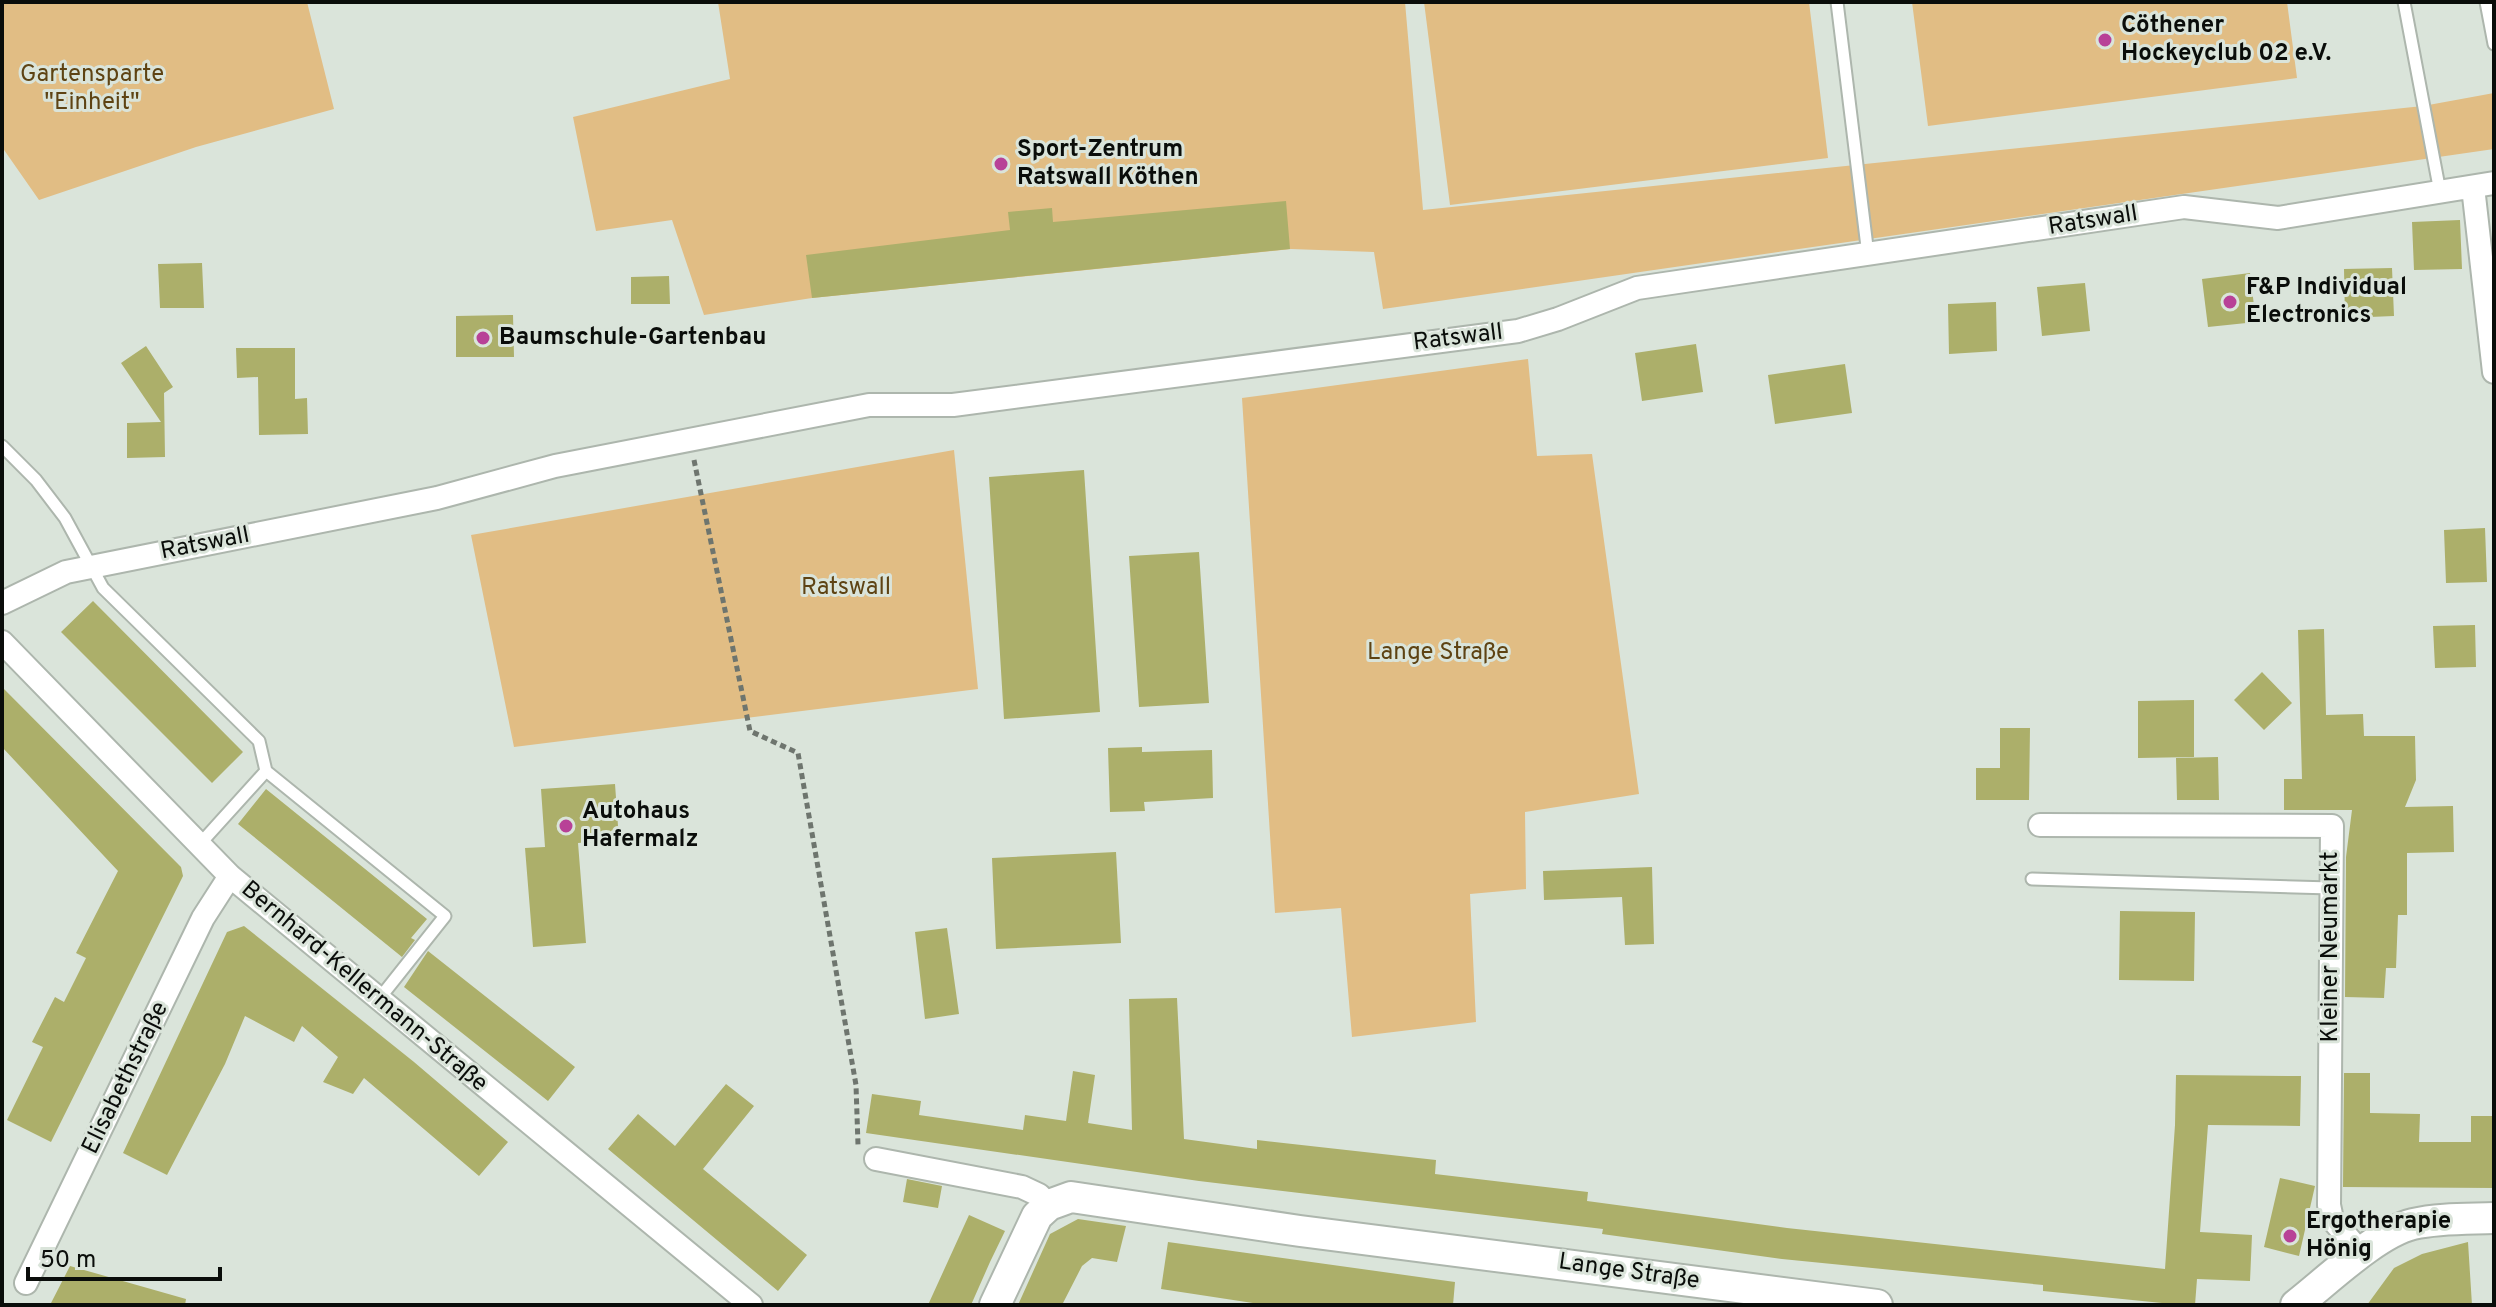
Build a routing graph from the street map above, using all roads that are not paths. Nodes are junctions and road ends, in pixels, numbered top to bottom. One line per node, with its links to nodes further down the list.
1 (1837, 2): 7 (lane)
2 (2404, 2): 6 (lane)
3 (2486, 2): 4 (lane)
4 (2494, 44)
5 (2483, 185): 6 (street, Ratswall); 8 (street)
6 (2440, 192): 7 (street, Ratswall)
7 (1868, 255): 10 (street, Ratswall)
8 (2494, 372)
9 (2, 446): 10 (lane)
10 (92, 566): 11 (street, Ratswall); 13 (lane)
11 (2, 603)
12 (2, 642): 15 (street, Bernhard-Kellermann-Straße)
13 (266, 771): 15 (lane); 19 (lane)
14 (2040, 825): 18 (street, Kleiner Neumarkt)
15 (199, 845): 16 (street, Bernhard-Kellermann-Straße)
16 (230, 876): 19 (street, Bernhard-Kellermann-Straße); 24 (street, Elisabethstraße)
17 (2032, 879): 18 (lane)
18 (2331, 888): 23 (street, Kleiner Neumarkt)
19 (379, 999): 25 (street, Bernhard-Kellermann-Straße)
20 (876, 1159): 21 (street)
21 (1049, 1205): 26 (main road); 27 (main road, Lange Straße)
22 (2494, 1218): 23 (main road)
23 (2362, 1254): 28 (main road)
24 (26, 1283)
25 (751, 1305)
26 (995, 1305)
27 (1877, 1305)
28 (2296, 1305)

